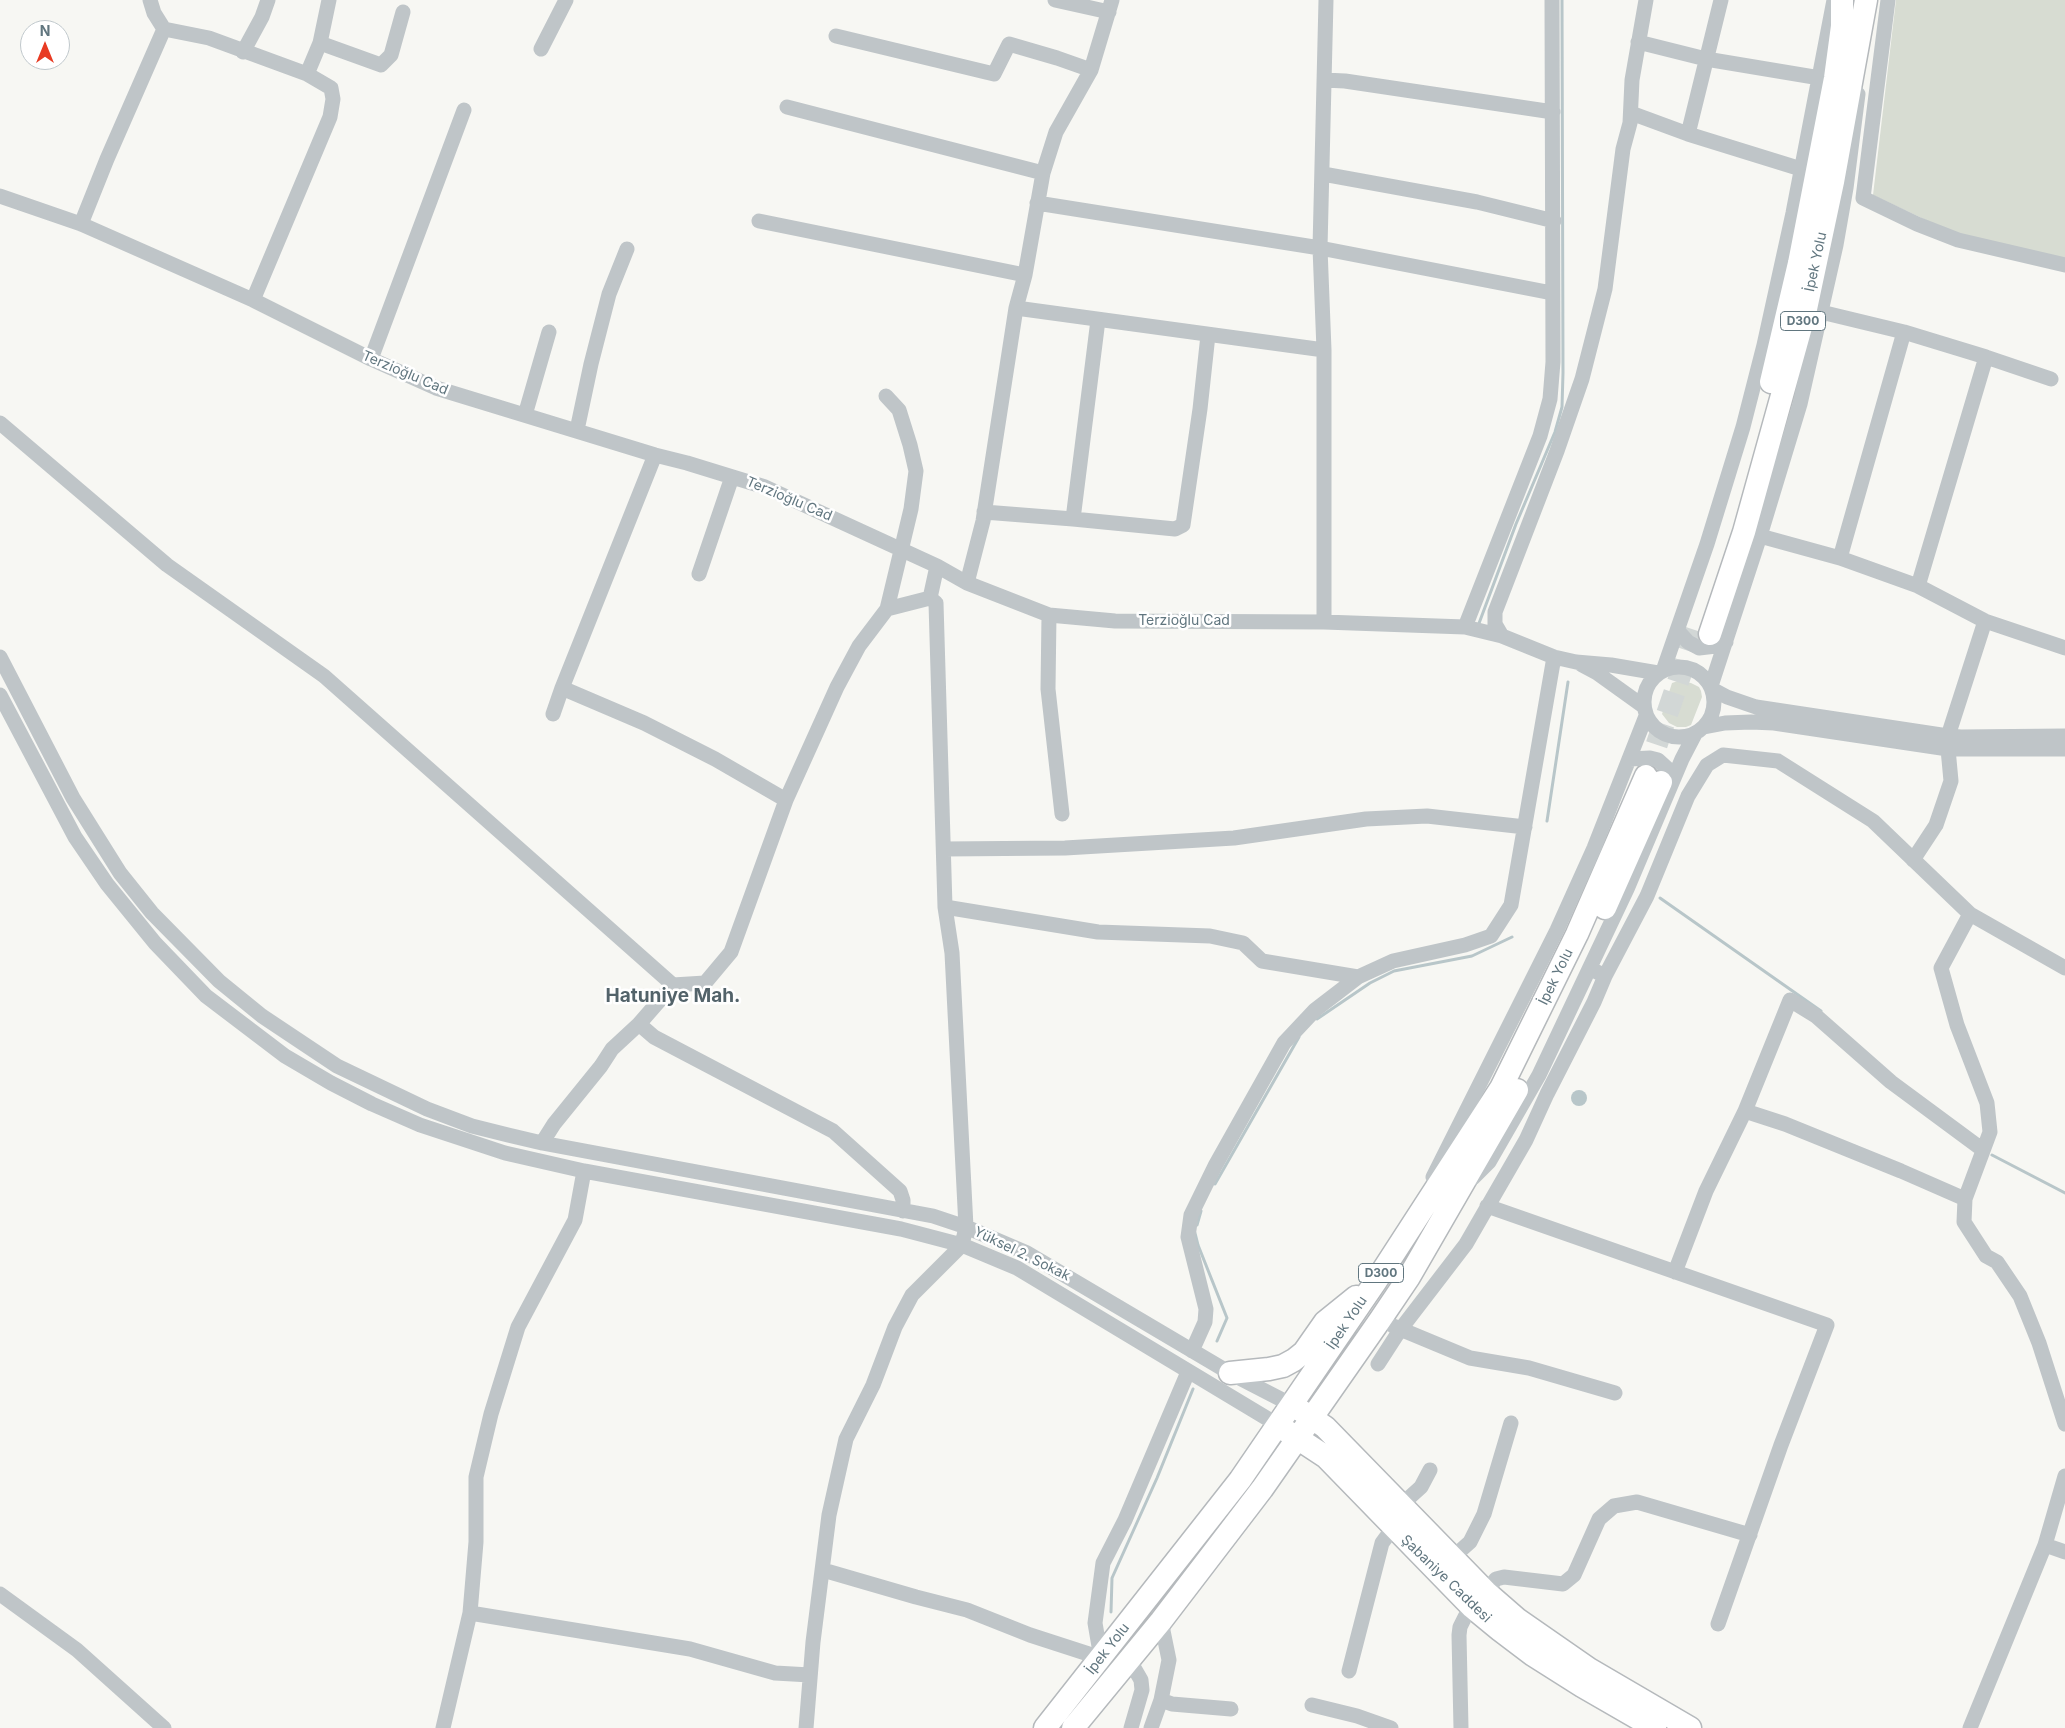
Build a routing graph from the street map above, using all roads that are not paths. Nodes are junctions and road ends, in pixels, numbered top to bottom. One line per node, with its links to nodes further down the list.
1 (150, 0): 17 (street)
2 (268, 0): 22 (street)
3 (329, 0): 20 (street)
4 (566, 0): 21 (street)
5 (1056, 0): 14 (street)
6 (1326, 0): 27 (street)
7 (1552, 0): 30 (street)
8 (1646, 0): 19 (street)
9 (1721, 0): 23 (street)
10 (1834, 0): 26 (street)
11 (1842, 0): 78 (highway, İpek Yolu / D300)
12 (1866, 0): 16 (highway, İpek Yolu / D300)
13 (1888, 0): 43 (street)
14 (1111, 6): 24 (street)
15 (403, 12): 20 (street)
16 (1863, 28): 48 (street); 78 (highway, İpek Yolu / D300)
17 (164, 29): 22 (street); 40 (street)
18 (836, 36): 24 (street)
19 (1638, 42): 23 (street); 31 (street)
20 (320, 44): 25 (street)
21 (541, 49)
22 (243, 52): 25 (street)
23 (1706, 59): 26 (street); 32 (street)
24 (1091, 70): 34 (street)
25 (307, 74): 46 (street)
26 (1820, 78): 33 (street)
27 (1324, 80): 30 (street); 35 (street)
28 (787, 107): 34 (street)
29 (464, 110): 55 (street)
30 (1553, 112): 39 (street)
31 (1631, 113): 32 (street); 79 (street)
32 (1688, 134): 33 (street)
33 (1801, 169): 78 (street)
34 (1043, 173): 37 (street)
35 (1323, 174): 39 (street); 41 (street)
36 (0, 196): 40 (street, Terzioğlu Cad)
37 (1036, 203): 41 (street); 44 (street)
38 (759, 221): 44 (street)
39 (1554, 221): 45 (street)
40 (80, 224): 46 (street, Terzioğlu Cad)
41 (1320, 248): 45 (street); 53 (street)
42 (627, 249): 60 (street)
43 (2065, 265)
44 (1026, 276): 47 (street)
45 (1552, 293): 77 (street)
46 (253, 300): 55 (street, Terzioğlu Cad)
47 (1016, 308): 49 (street); 63 (street)
48 (1821, 312): 51 (street); 65 (street)
49 (1098, 320): 52 (street); 64 (street)
50 (549, 332): 58 (street)
51 (1904, 332): 54 (street); 67 (street)
52 (1208, 335): 53 (street); 64 (street)
53 (1324, 350): 76 (street)
54 (1986, 356): 56 (street); 71 (street)
55 (371, 359): 58 (street, Terzioğlu Cad)
56 (2051, 379)
57 (886, 396): 66 (street)
58 (525, 414): 60 (street, Terzioğlu Cad)
59 (0, 423): 107 (street)
60 (577, 430): 61 (street, Terzioğlu Cad)
61 (655, 455): 62 (street, Terzioğlu Cad); 85 (street)
62 (732, 476): 66 (street, Terzioğlu Cad); 69 (street)
63 (984, 512): 64 (street); 70 (street)
64 (1073, 518)
65 (1760, 536): 67 (street); 78 (street)
66 (902, 550): 68 (street, Terzioğlu Cad); 73 (street)
67 (1840, 558): 71 (street)
68 (937, 566): 70 (street, Terzioğlu Cad); 72 (street)
69 (699, 574)
70 (967, 583): 74 (street, Terzioğlu Cad)
71 (1918, 586): 75 (street)
72 (930, 598): 73 (street); 99 (street)
73 (887, 609): 96 (street)
74 (1049, 615): 76 (street, Terzioğlu Cad); 97 (street)
75 (1985, 621): 80 (street); 92 (street)
76 (1324, 622): 77 (street, Terzioğlu Cad)
77 (1466, 627): 79 (street, Terzioğlu Cad)
78 (1702, 634): 84 (street); 86 (street)
79 (1502, 636): 82 (street, Terzioğlu Cad)
80 (2065, 648)
81 (0, 657): 110 (street, Yüksel 2. Sokak)
82 (1554, 657): 83 (street, Terzioğlu Cad); 98 (street)
83 (1576, 662): 84 (street, Terzioğlu Cad); 88 (street, Terzioğlu Cad)
84 (1660, 672): 86 (street); 88 (street)
85 (562, 688): 89 (street); 96 (street)
86 (1711, 688): 90 (street); 92 (street)
87 (0, 695): 112 (street, Yüksel 2. Sokak)
88 (1645, 711): 90 (street); 94 (street)
89 (553, 714)
90 (1700, 731): 92 (street); 95 (street)
91 (2065, 736): 92 (street)
92 (1948, 742): 93 (street); 100 (street)
93 (2065, 749)
94 (1630, 758): 95 (street); 118 (street)
95 (1660, 778): 104 (street); 113 (highway, İpek Yolu / D300); 118 (highway, İpek Yolu / D300)
96 (786, 800): 107 (street)
97 (1062, 814)
98 (1525, 827): 99 (street); 106 (street)
99 (944, 849): 101 (street)
100 (1914, 860): 102 (street); 105 (street)
101 (945, 907): 106 (street); 117 (street)
102 (1970, 914): 103 (street); 111 (street)
103 (2065, 968)
104 (1590, 969): 105 (street); 113 (street)
105 (1605, 976): 115 (street)
106 (1358, 977): 123 (street)
107 (673, 985): 108 (street)
108 (639, 1024): 110 (street); 116 (street)
109 (1745, 1111): 111 (street); 114 (street); 120 (street)
110 (542, 1143): 116 (street, Yüksel 2. Sokak)
111 (1983, 1150): 114 (street)
112 (584, 1171): 119 (street, Yüksel 2. Sokak); 145 (street)
113 (1456, 1195): 122 (highway, İpek Yolu / D300)
114 (1965, 1199): 131 (street)
115 (1487, 1206): 120 (street); 122 (street)
116 (903, 1211): 117 (street, Yüksel 2. Sokak)
117 (966, 1227): 119 (street); 123 (street, Yüksel 2. Sokak)
118 (1407, 1231): 121 (highway, İpek Yolu / D300)
119 (962, 1245): 125 (street, Yüksel 2. Sokak); 142 (street)
120 (1675, 1272): 138 (street)
121 (1376, 1281): 126 (highway); 128 (highway, İpek Yolu / D300)
122 (1390, 1325): 124 (street); 127 (street); 129 (highway, İpek Yolu / D300)
123 (1192, 1350): 126 (street, Yüksel 2. Sokak)
124 (1378, 1364)
125 (1188, 1372): 132 (street, Yüksel 2. Sokak); 148 (street)
126 (1230, 1373): 128 (street, Yüksel 2. Sokak)
127 (1615, 1393)
128 (1292, 1405): 129 (highway); 132 (highway, İpek Yolu / D300)
129 (1312, 1417): 133 (highway, İpek Yolu / D300); 136 (highway)
130 (1511, 1423): 141 (street)
131 (2065, 1424)
132 (1278, 1425): 133 (highway, Şabaniye Caddesi); 148 (highway, İpek Yolu / D300)
133 (1298, 1437): 137 (highway, Şabaniye Caddesi); 146 (highway, İpek Yolu / D300)
134 (1430, 1470): 136 (street)
135 (2065, 1476): 139 (street)
136 (1400, 1506): 141 (highway)
137 (1393, 1528): 144 (highway, Şabaniye Caddesi); 150 (street)
138 (1750, 1536): 144 (street); 147 (street)
139 (2045, 1545): 140 (street); 166 (street)
140 (2065, 1552)
141 (1452, 1558): 144 (highway)
142 (823, 1570): 148 (street); 151 (street)
143 (0, 1594): 155 (street)
144 (1479, 1600): 163 (street); 164 (highway, Şabaniye Caddesi); 165 (highway)
145 (470, 1613): 151 (street); 156 (street)
146 (1161, 1621): 149 (highway, İpek Yolu / D300); 152 (street)
147 (1718, 1624)
148 (1101, 1658): 158 (highway, İpek Yolu / D300)
149 (1130, 1661): 159 (highway, İpek Yolu / D300); 160 (street)
150 (1349, 1671)
151 (810, 1675): 157 (street)
152 (1161, 1700): 154 (street); 161 (street)
153 (1312, 1705): 162 (street)
154 (1231, 1709)
155 (164, 1728)
156 (443, 1728)
157 (806, 1728)
158 (1045, 1728)
159 (1073, 1728)
160 (1131, 1728)
161 (1151, 1728)
162 (1391, 1728)
163 (1461, 1728)
164 (1655, 1728)
165 (1690, 1728)
166 (1970, 1728)

